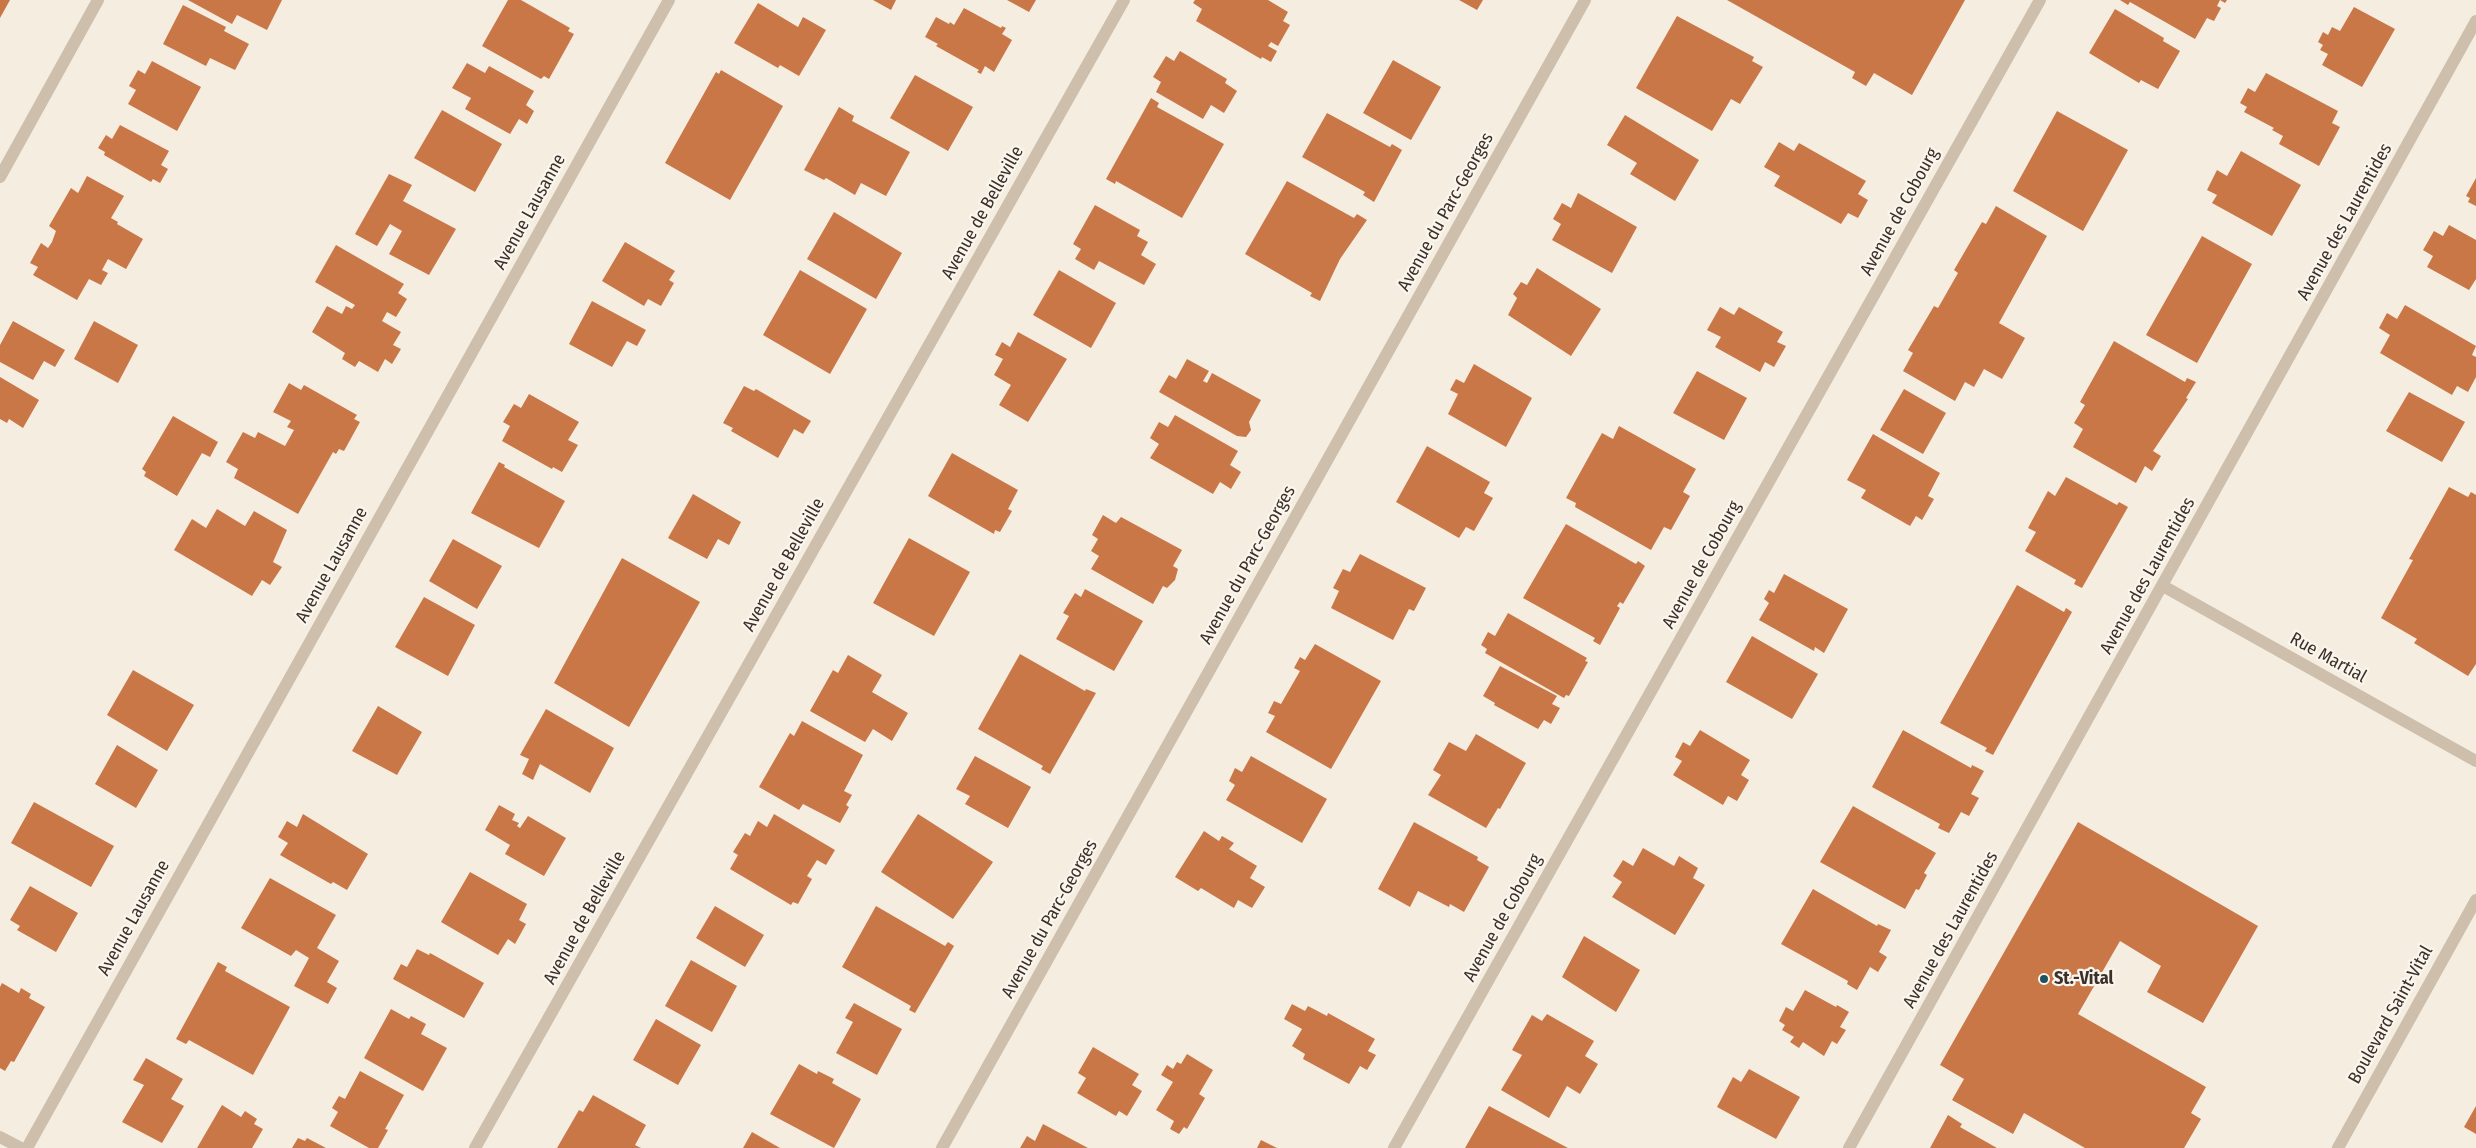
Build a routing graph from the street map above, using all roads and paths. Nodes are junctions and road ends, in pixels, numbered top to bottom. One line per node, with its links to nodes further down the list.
1 (98, 0): 7 (street)
2 (669, 0): 13 (street, Avenue Lausanne)
3 (1124, 0): 14 (street, Avenue de Belleville)
4 (1585, 0): 15 (street, Avenue du Parc-Georges)
5 (2040, 0): 16 (street, Avenue de Cobourg)
6 (2476, 20): 8 (street, Avenue des Laurentides)
7 (0, 177)
8 (2163, 586): 9 (street, Rue Martial); 17 (street, Avenue des Laurentides)
9 (2476, 761)
10 (2476, 900): 18 (street, Boulevard Saint-Vital)
11 (0, 1137): 12 (street)
12 (20, 1148)
13 (27, 1148)
14 (475, 1148)
15 (942, 1148)
16 (1394, 1148)
17 (1850, 1148)
18 (2338, 1148)

